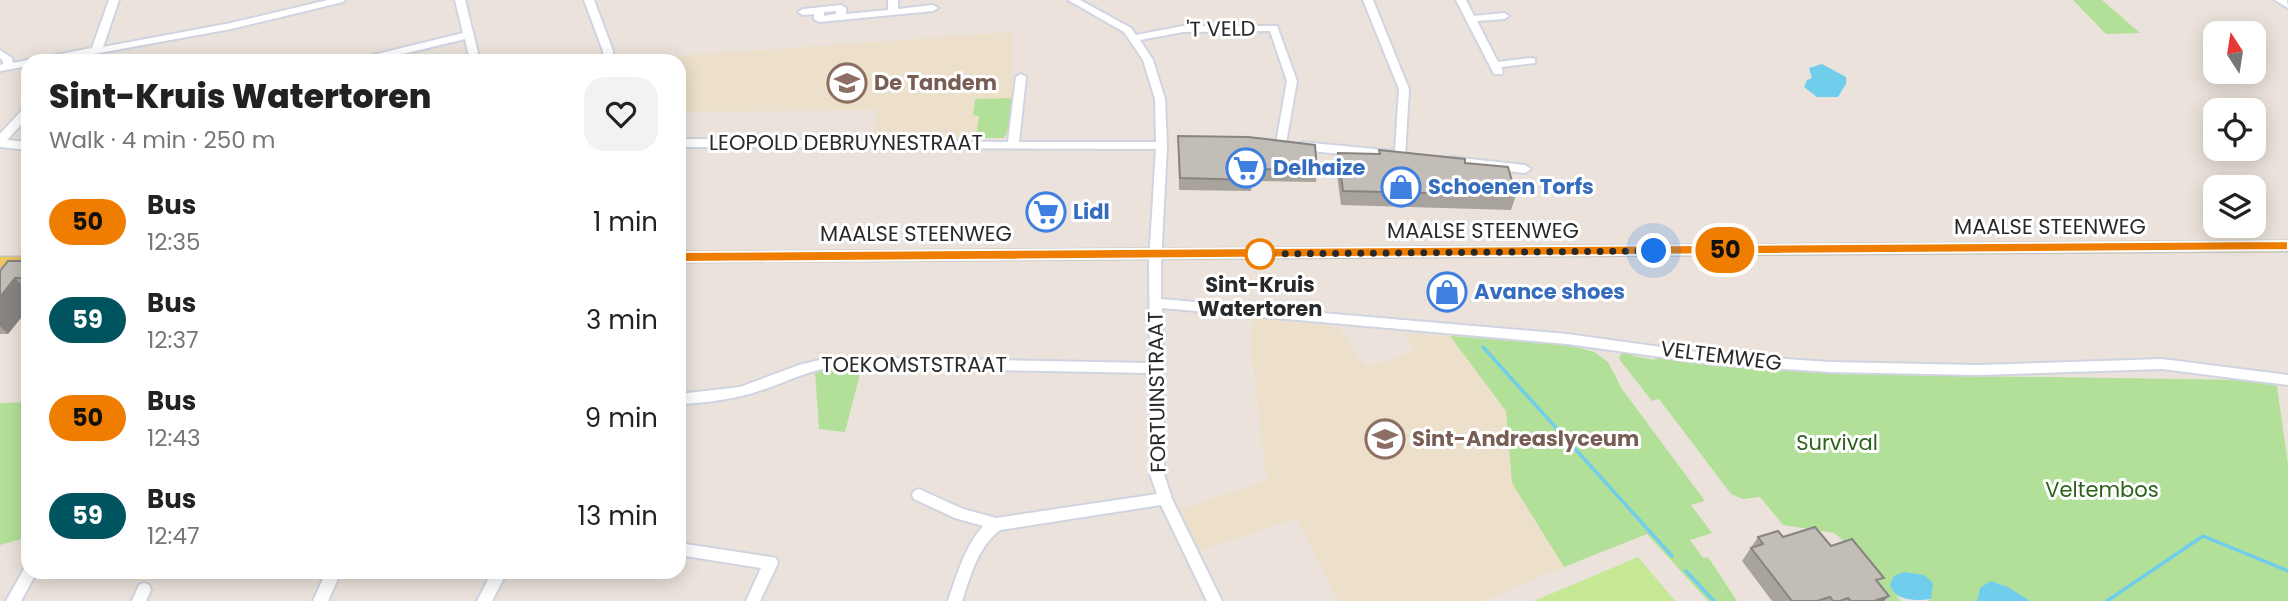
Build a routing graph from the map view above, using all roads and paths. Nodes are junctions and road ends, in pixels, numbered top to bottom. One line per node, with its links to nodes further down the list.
1 (114, 0): 19 (street)
2 (340, 0): 19 (street)
3 (460, 0): 17 (street)
4 (589, 0): 24 (street)
5 (893, 0): 14 (street)
6 (1073, 0): 10 (street)
7 (1368, 0): 36 (street)
8 (1461, 0): 16 (street)
9 (2280, 0): 11 (street)
10 (1089, 3): 18 (street)
11 (2288, 5)
12 (933, 8): 14 (street)
13 (803, 12): 14 (street)
14 (893, 12)
15 (1504, 16): 16 (street)
16 (1470, 19): 25 (street)
17 (468, 35): 22 (street); 23 (street)
18 (1135, 38): 29 (street, FORTUINSTRAAT); 34 (street, 'T VELD)
19 (96, 51): 21 (street)
20 (0, 53): 26 (street)
21 (86, 54)
22 (390, 54)
23 (473, 54)
24 (608, 54)
25 (1531, 61)
26 (4, 68)
27 (1021, 77): 33 (street, LEOPOLD DEBRUYNESTRAAT)
28 (21, 118): 30 (street)
29 (1165, 141): 33 (street, LEOPOLD DEBRUYNESTRAAT); 41 (street, FORTUINSTRAAT)
30 (0, 142): 35 (street)
31 (1268, 142): 34 (street)
32 (686, 143): 33 (street, LEOPOLD DEBRUYNESTRAAT)
33 (1013, 144)
34 (1281, 144): 36 (street)
35 (21, 145)
36 (1400, 156): 37 (street)
37 (1414, 157)
38 (1440, 160): 39 (street)
39 (1525, 169)
40 (2288, 246): 41 (main road, MAALSE STEENWEG)
41 (1156, 254): 42 (main road, MAALSE STEENWEG); 45 (street, FORTUINSTRAAT)
42 (686, 257)
43 (0, 262): 44 (main road)
44 (21, 262)
45 (1155, 303): 46 (street, FORTUINSTRAAT); 47 (street, VELTEMWEG)
46 (1155, 368): 48 (street, TOEKOMSTSTRAAT); 50 (street, FORTUINSTRAAT)
47 (2288, 380)
48 (686, 399)
49 (919, 495): 51 (street)
50 (1165, 499): 51 (street); 61 (street, FORTUINSTRAAT)
51 (996, 524): 60 (street)
52 (686, 550): 59 (street)
53 (26, 579): 56 (street)
54 (331, 579): 57 (street)
55 (496, 579): 58 (street)
56 (13, 601)
57 (320, 601)
58 (484, 601)
59 (753, 601)
60 (955, 601)
61 (1215, 601)

